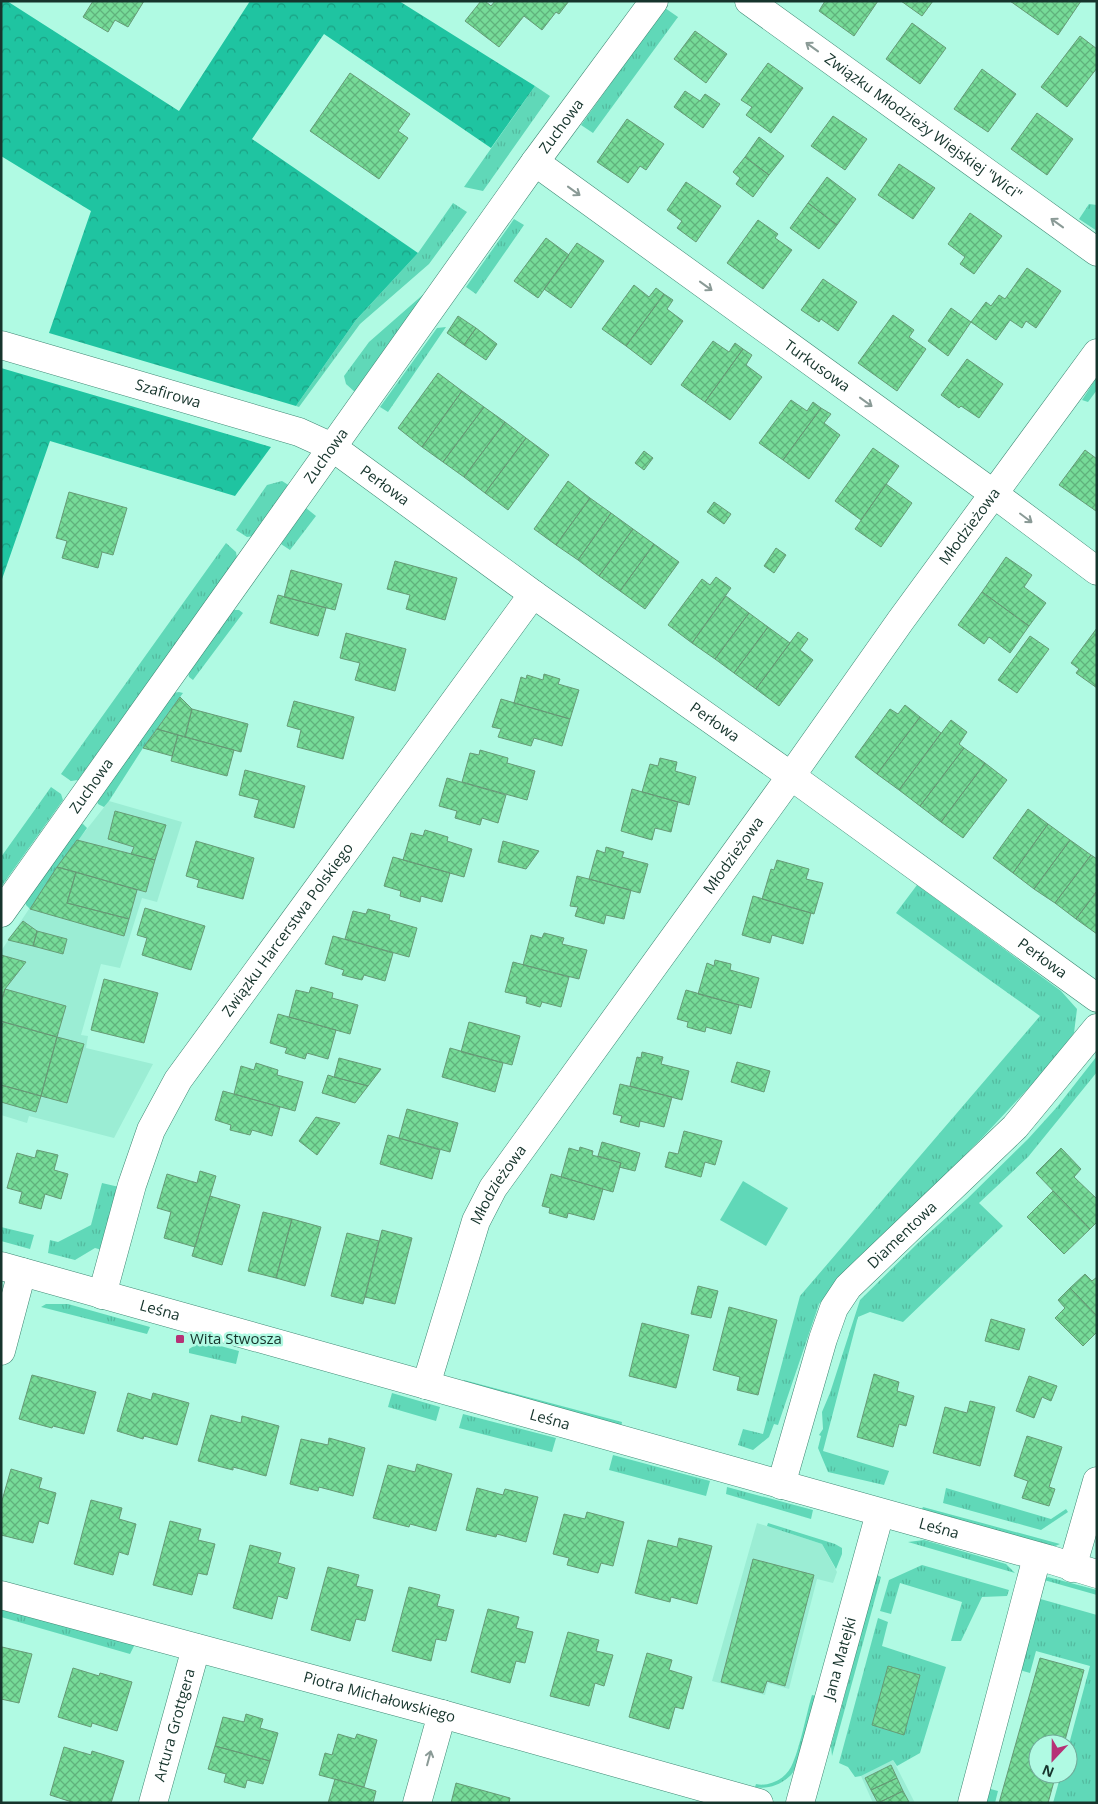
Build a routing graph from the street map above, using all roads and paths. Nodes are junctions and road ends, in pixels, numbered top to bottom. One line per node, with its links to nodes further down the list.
1 (654, 1): 3 (street, Zuchowa)
2 (749, 1): 4 (street, Związku Młodzieży Wiejskiej "Wici", one-way to 2)
3 (535, 162): 7 (street, Zuchowa); 8 (street, Turkusowa, one-way to 8)
4 (1097, 252)
5 (1, 345): 7 (street, Szafirowa)
6 (1097, 353): 8 (street, Młodzieżowa)
7 (332, 447): 10 (street, Perłowa); 12 (street, Zuchowa)
8 (994, 494): 9 (street, Turkusowa, one-way to 9); 11 (street, Młodzieżowa)
9 (1097, 571)
10 (533, 594): 11 (street, Perłowa); 16 (street, Związku Harcerstwa Polskiego)
11 (791, 776): 13 (street, Perłowa); 18 (street, Młodzieżowa)
12 (1, 913)
13 (1097, 998)
14 (1097, 1028): 20 (street, Diamentowa)
15 (12, 1269): 16 (street, Leśna); 17 (street)
16 (102, 1295): 18 (street, Leśna)
17 (1, 1351)
18 (426, 1385): 20 (street, Leśna)
19 (1097, 1481): 23 (street)
20 (781, 1485): 21 (street, Leśna)
21 (880, 1513): 22 (street, Leśna); 30 (street, Jana Matejki)
22 (1037, 1557): 23 (street, Leśna); 31 (street)
23 (1084, 1571)
24 (1, 1595): 25 (street, Piotra Michałowskiego)
25 (196, 1648): 26 (street, Piotra Michałowskiego); 27 (street, Artura Grottgera)
26 (442, 1714): 28 (street, one-way to 26); 29 (street, Piotra Michałowskiego)
27 (153, 1803)
28 (417, 1803)
29 (759, 1803)
30 (800, 1803)
31 (972, 1803)

